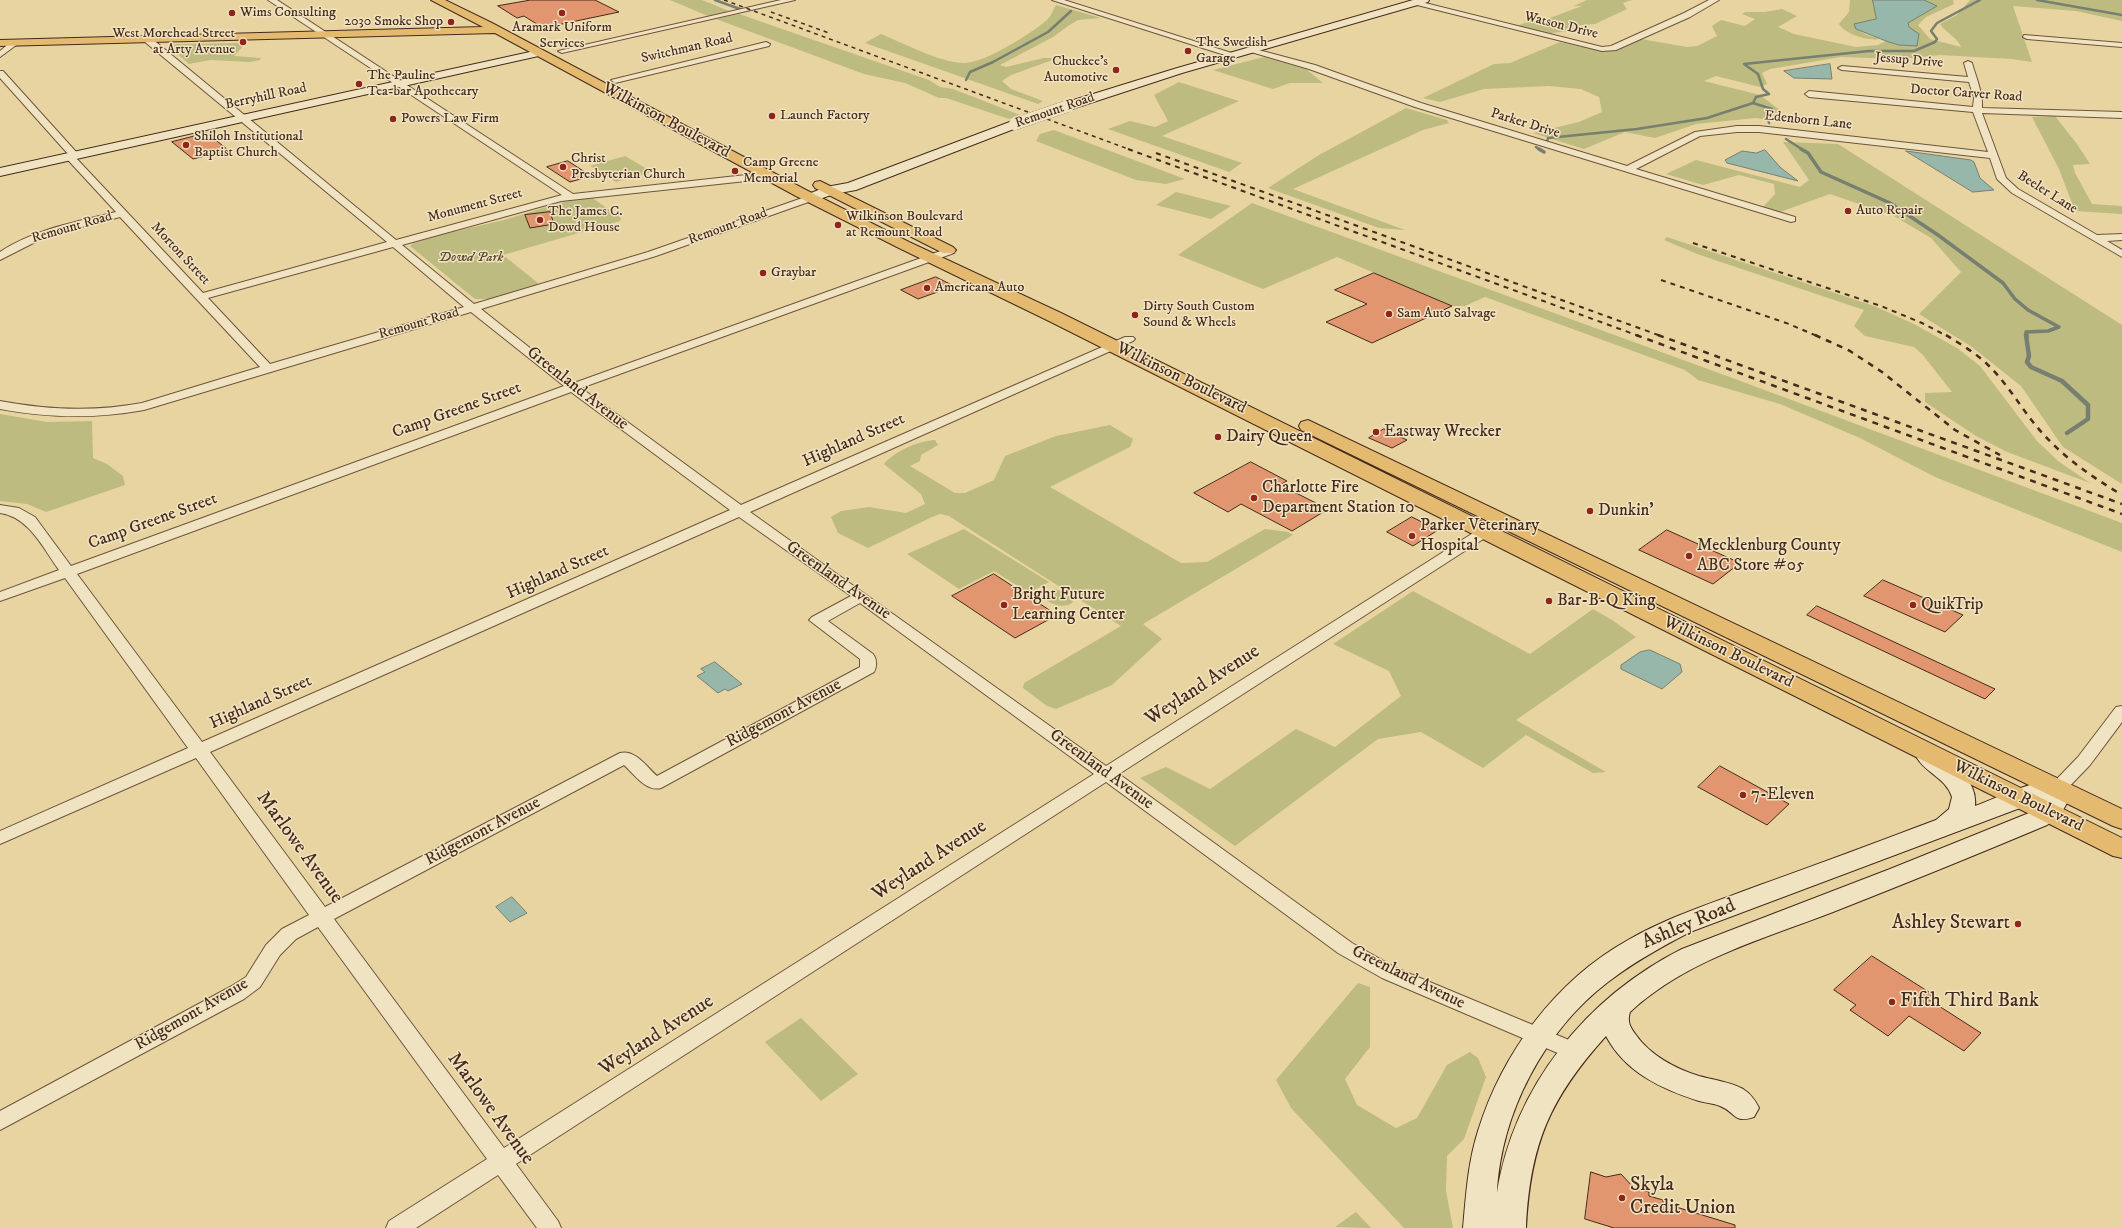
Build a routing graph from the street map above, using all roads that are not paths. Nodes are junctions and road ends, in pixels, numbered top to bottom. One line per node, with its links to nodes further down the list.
1 (272, 0): 12 (street)
2 (436, 0): 8 (main road, Wilkinson Boulevard)
3 (458, 0): 9 (main road)
4 (791, 0): 21 (street)
5 (1056, 0): 24 (street)
6 (1715, 0): 7 (street, Watson Drive)
7 (1420, 1): 22 (street, Remount Road)
8 (469, 16): 10 (main road, Wilkinson Boulevard); 11 (main road)
9 (516, 27): 10 (main road); 13 (main road)
10 (498, 30): 11 (main road); 18 (main road, Wilkinson Boulevard)
11 (437, 33): 12 (main road); 18 (main road)
12 (326, 36): 15 (main road); 32 (street)
13 (533, 36)
14 (2026, 37): 20 (street)
15 (148, 40): 17 (main road); 37 (street, Greenland Avenue)
16 (0, 43): 17 (main road)
17 (15, 43): 25 (street)
18 (522, 44): 23 (main road, Wilkinson Boulevard)
19 (766, 44): 29 (street, Switchman Road)
20 (2122, 46)
21 (556, 48): 29 (main road, Wilkinson Boulevard)
22 (1254, 50): 24 (street, Remount Road); 41 (street, Parker Drive)
23 (538, 53): 32 (street, Berryhill Road); 43 (main road, Wilkinson Boulevard)
24 (1234, 55): 45 (street, Remount Road, bridge)
25 (0, 56)
26 (1968, 63): 30 (street, Beeler Lane)
27 (1842, 68): 30 (street, Jessup Drive)
28 (0, 73): 31 (street, Morton Street)
29 (615, 80): 38 (main road, Wilkinson Boulevard)
30 (1973, 80): 35 (street, Beeler Lane)
31 (10, 84): 33 (street); 39 (street, Morton Street)
32 (400, 84): 37 (street, Berryhill Road); 46 (street)
33 (0, 86)
34 (1808, 94): 35 (street, Doctor Carver Road)
35 (1977, 110): 36 (street, Doctor Carver Road); 40 (street, Beeler Lane)
36 (2122, 115)
37 (243, 118): 39 (street, Berryhill Road); 52 (street, Greenland Avenue)
38 (746, 149)
39 (73, 156): 42 (street, Berryhill Road); 48 (street, Morton Street)
40 (1995, 156): 41 (street, Edenborn Lane); 51 (street, Beeler Lane)
41 (1626, 170): 49 (street, Parker Drive)
42 (0, 172)
43 (764, 174): 46 (street, Monument Street); 47 (main road, Wilkinson Boulevard)
44 (806, 178): 45 (main road, Wilkinson Boulevard)
45 (830, 190): 47 (street, Remount Road); 53 (main road, Wilkinson Boulevard)
46 (570, 196): 52 (street, Monument Street)
47 (811, 198): 56 (main road, Wilkinson Boulevard); 58 (street, Remount Road)
48 (123, 213): 55 (street, Remount Road); 57 (street, Morton Street)
49 (1791, 219)
50 (2122, 237): 51 (street)
51 (2094, 238): 54 (street, Beeler Lane)
52 (395, 243): 57 (street, Monument Street); 58 (street, Greenland Avenue)
53 (950, 251): 56 (street, Camp Greene Street); 59 (main road, Wilkinson Boulevard)
54 (2122, 254)
55 (0, 257)
56 (934, 258): 59 (main road, Wilkinson Boulevard); 61 (street, Camp Greene Street)
57 (200, 297): 60 (street, Morton Street)
58 (474, 308): 60 (street, Remount Road); 61 (street, Greenland Avenue)
59 (1122, 343): 64 (street, Highland Street); 65 (main road, Wilkinson Boulevard); 65 (main road, Wilkinson Boulevard)
60 (268, 369): 62 (street, Remount Road)
61 (572, 387): 64 (street, Greenland Avenue); 66 (street, Camp Greene Street)
62 (0, 405)
63 (0, 509): 66 (street, Marlowe Avenue)
64 (740, 511): 68 (street, Greenland Avenue); 71 (street, Highland Street)
65 (1494, 525): 70 (main road, Wilkinson Boulevard); 72 (street, Weyland Avenue); 73 (main road, Wilkinson Boulevard)
66 (67, 572): 67 (street, Camp Greene Street); 71 (street, Marlowe Avenue)
67 (0, 597)
68 (861, 597): 72 (street, Greenland Avenue); 80 (street, Ridgemont Avenue)
69 (2122, 710): 73 (street)
70 (1913, 745): 74 (main road, Wilkinson Boulevard); 77 (street)
71 (200, 750): 78 (street, Highland Street); 80 (street, Marlowe Avenue)
72 (1106, 774): 82 (street, Greenland Avenue); 86 (street, Weyland Avenue)
73 (2058, 788): 74 (street, Ashley Road); 75 (street); 76 (main road, Wilkinson Boulevard)
74 (2021, 798): 75 (main road, Wilkinson Boulevard); 77 (street, Ashley Road)
75 (2049, 812): 79 (main road, Wilkinson Boulevard); 81 (street, Ashley Road)
76 (2122, 820)
77 (1935, 830): 82 (street, Ashley Road)
78 (0, 838)
79 (2122, 849)
80 (322, 916): 85 (street, Ridgemont Avenue); 86 (street, Marlowe Avenue)
81 (1621, 1002): 83 (street, Ashley Road); 84 (street)
82 (1538, 1037): 83 (street, Greenland Avenue); 89 (street, Ashley Road)
83 (1574, 1051): 90 (street, Ashley Road)
84 (1744, 1108)
85 (0, 1121)
86 (502, 1161): 87 (street, Weyland Avenue); 88 (street, Marlowe Avenue)
87 (398, 1228)
88 (550, 1228)
89 (1479, 1228)
90 (1510, 1228)

